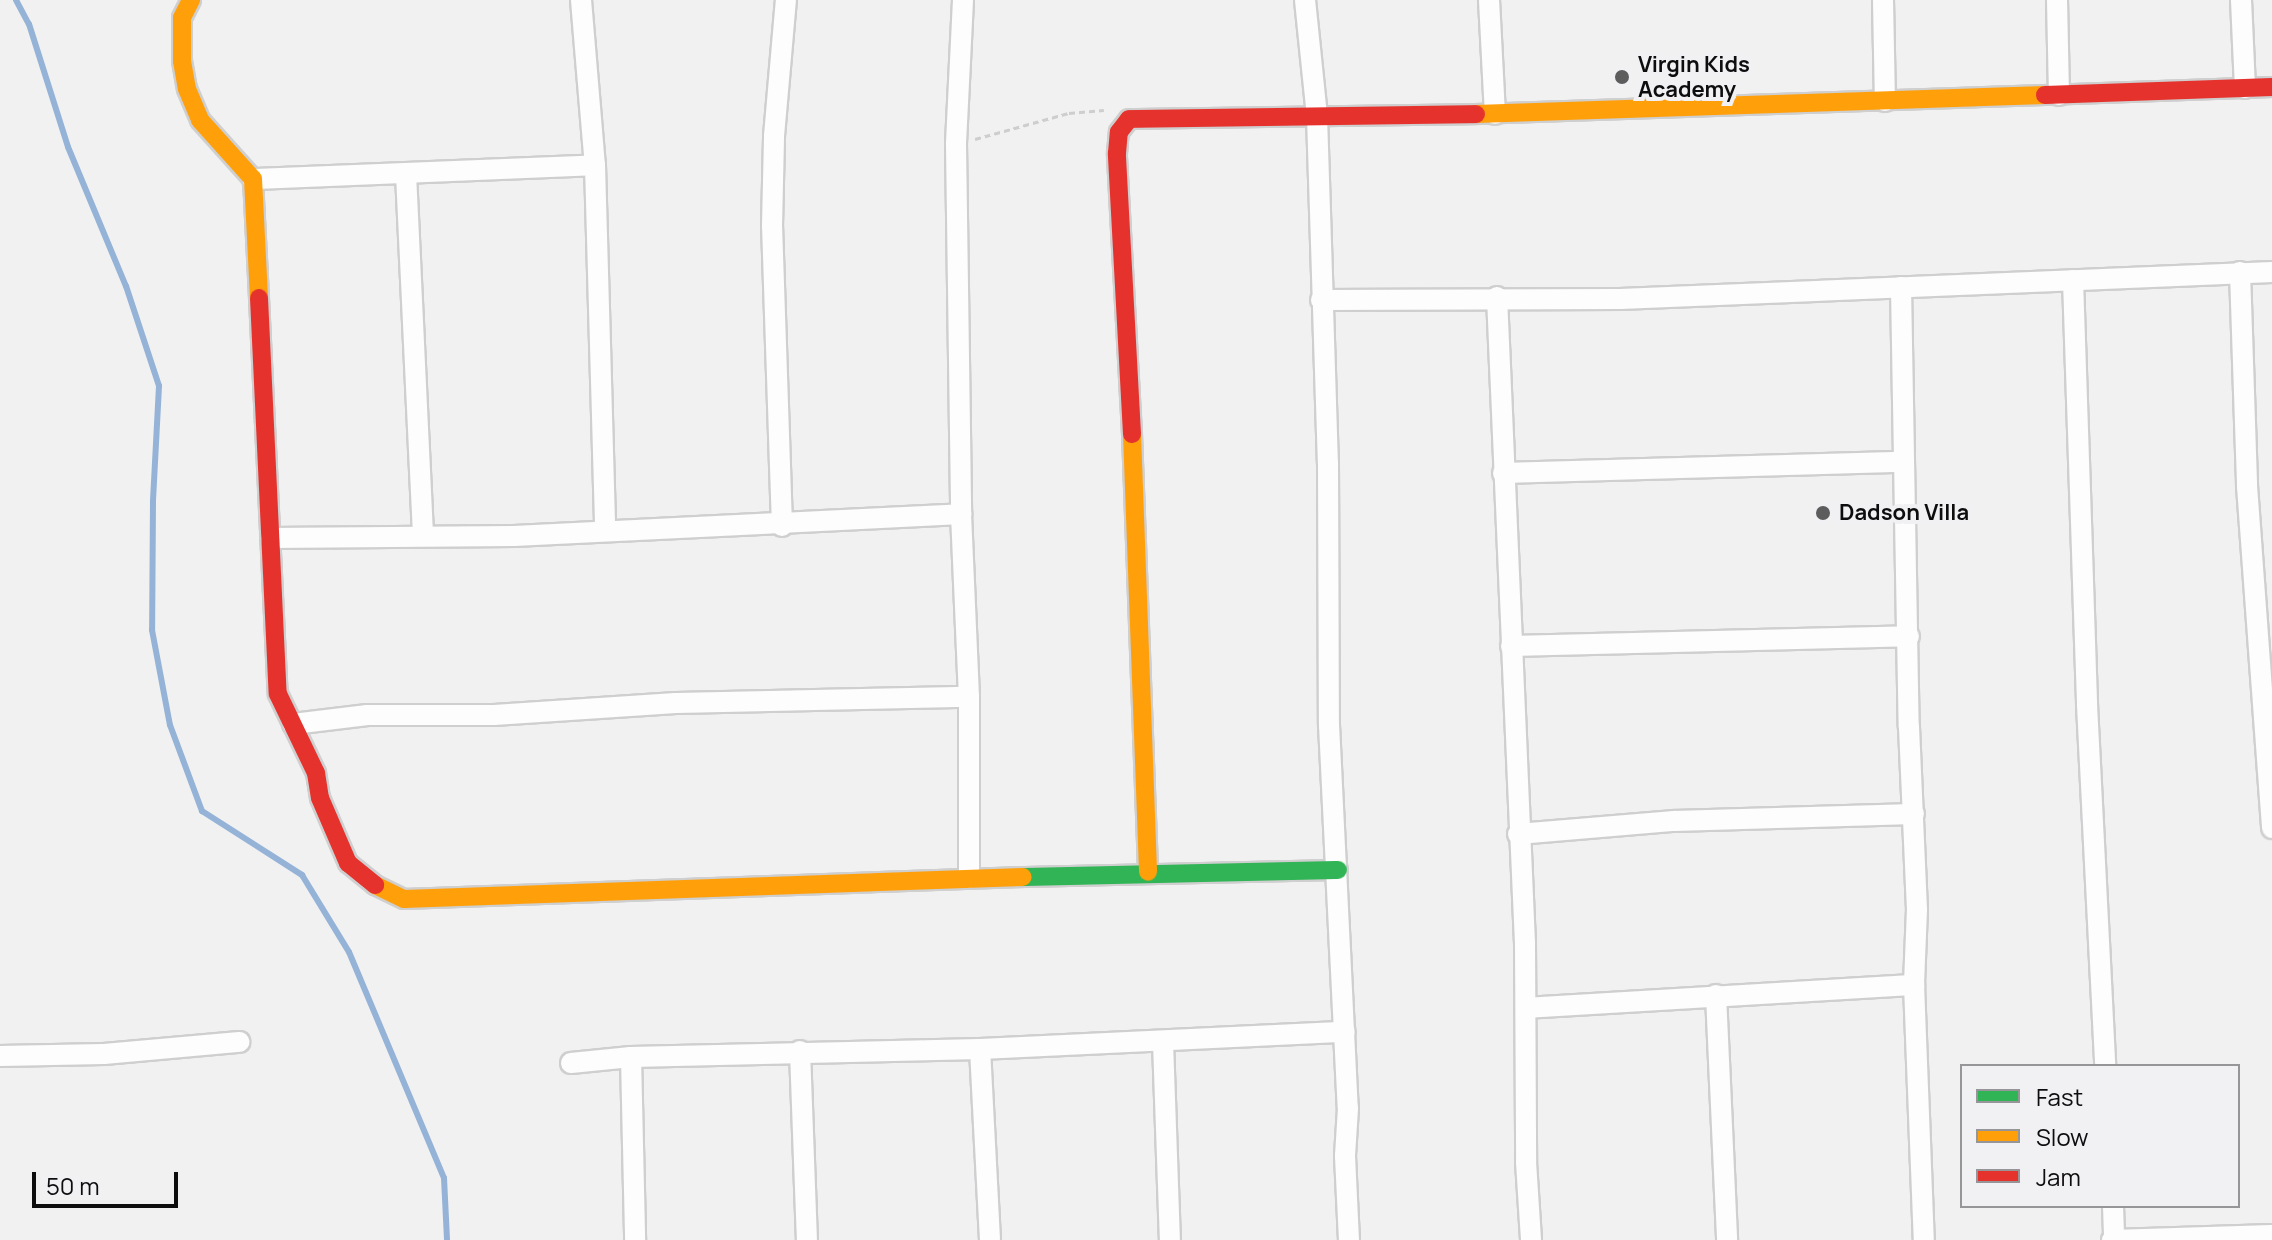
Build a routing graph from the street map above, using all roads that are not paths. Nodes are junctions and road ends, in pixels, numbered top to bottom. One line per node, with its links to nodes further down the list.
1 (191, 0): 18 (street)
2 (581, 0): 16 (street)
3 (786, 0): 28 (street)
4 (963, 0): 27 (street)
5 (1305, 0): 15 (street)
6 (1489, 0): 14 (street)
7 (1883, 0): 13 (street)
8 (2057, 0): 12 (street)
9 (2241, 0): 11 (street)
10 (2272, 87): 11 (street)
11 (2245, 88): 12 (street)
12 (2059, 95): 13 (street)
13 (1885, 101): 14 (street)
14 (1495, 114): 15 (street)
15 (1317, 116): 24 (street); 40 (street)
16 (595, 165): 17 (street); 29 (street)
17 (406, 174): 18 (street); 30 (street)
18 (253, 179): 31 (street)
19 (2240, 272): 20 (street); 21 (street); 37 (street)
20 (2272, 272)
21 (2073, 280): 22 (street); 53 (street)
22 (1901, 287): 23 (street); 25 (street)
23 (1497, 297): 24 (street); 26 (street)
24 (1321, 300): 39 (street)
25 (1902, 462): 26 (street); 32 (street)
26 (1503, 473): 33 (street)
27 (961, 514): 28 (street); 34 (street)
28 (782, 526): 29 (street)
29 (605, 530): 30 (street)
30 (423, 535): 31 (street)
31 (271, 538): 35 (street)
32 (1909, 636): 33 (street); 36 (street)
33 (1511, 646): 38 (street)
34 (969, 697): 35 (street); 41 (street)
35 (293, 724): 41 (street)
36 (1914, 814): 38 (street); 42 (street)
37 (2272, 828)
38 (1518, 834): 44 (street)
39 (1338, 870): 40 (street); 45 (street)
40 (1148, 872): 41 (street)
41 (969, 878)
42 (1914, 985): 43 (street); 63 (street)
43 (1716, 995): 44 (street); 62 (street)
44 (1526, 1008): 61 (street)
45 (1345, 1032): 47 (street); 60 (street)
46 (239, 1042): 50 (street)
47 (1163, 1042): 48 (street); 59 (street)
48 (980, 1049): 49 (street); 58 (street)
49 (800, 1051): 51 (street); 57 (street)
50 (0, 1056)
51 (631, 1057): 52 (street); 56 (street)
52 (571, 1063)
53 (2105, 1064)
54 (2113, 1208): 64 (street)
55 (2272, 1235): 64 (street)
56 (635, 1240)
57 (807, 1240)
58 (990, 1240)
59 (1170, 1240)
60 (1349, 1240)
61 (1531, 1240)
62 (1727, 1240)
63 (1924, 1240)
64 (2113, 1240)

